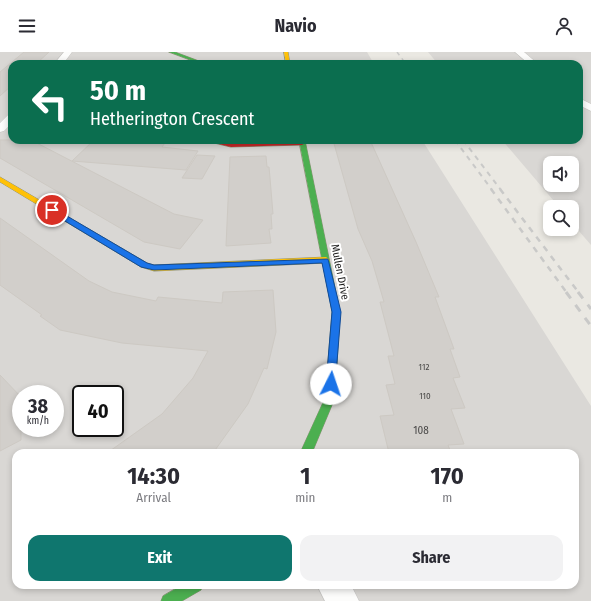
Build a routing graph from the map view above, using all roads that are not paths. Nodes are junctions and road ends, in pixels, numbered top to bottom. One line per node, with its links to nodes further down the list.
1 (68, 52): 4 (street)
2 (171, 52): 5 (street)
3 (519, 52): 6 (street)
4 (61, 60)
5 (194, 60)
6 (529, 60)
7 (8, 121): 8 (street)
8 (0, 129)
9 (225, 144): 10 (street)
10 (248, 144)
11 (303, 144): 13 (street, Mullen Drive)
12 (0, 179): 13 (street)
13 (326, 260): 14 (street, Mullen Drive)
14 (308, 449)
15 (189, 589): 17 (street)
16 (336, 589): 18 (street)
17 (168, 601)
18 (343, 601)

